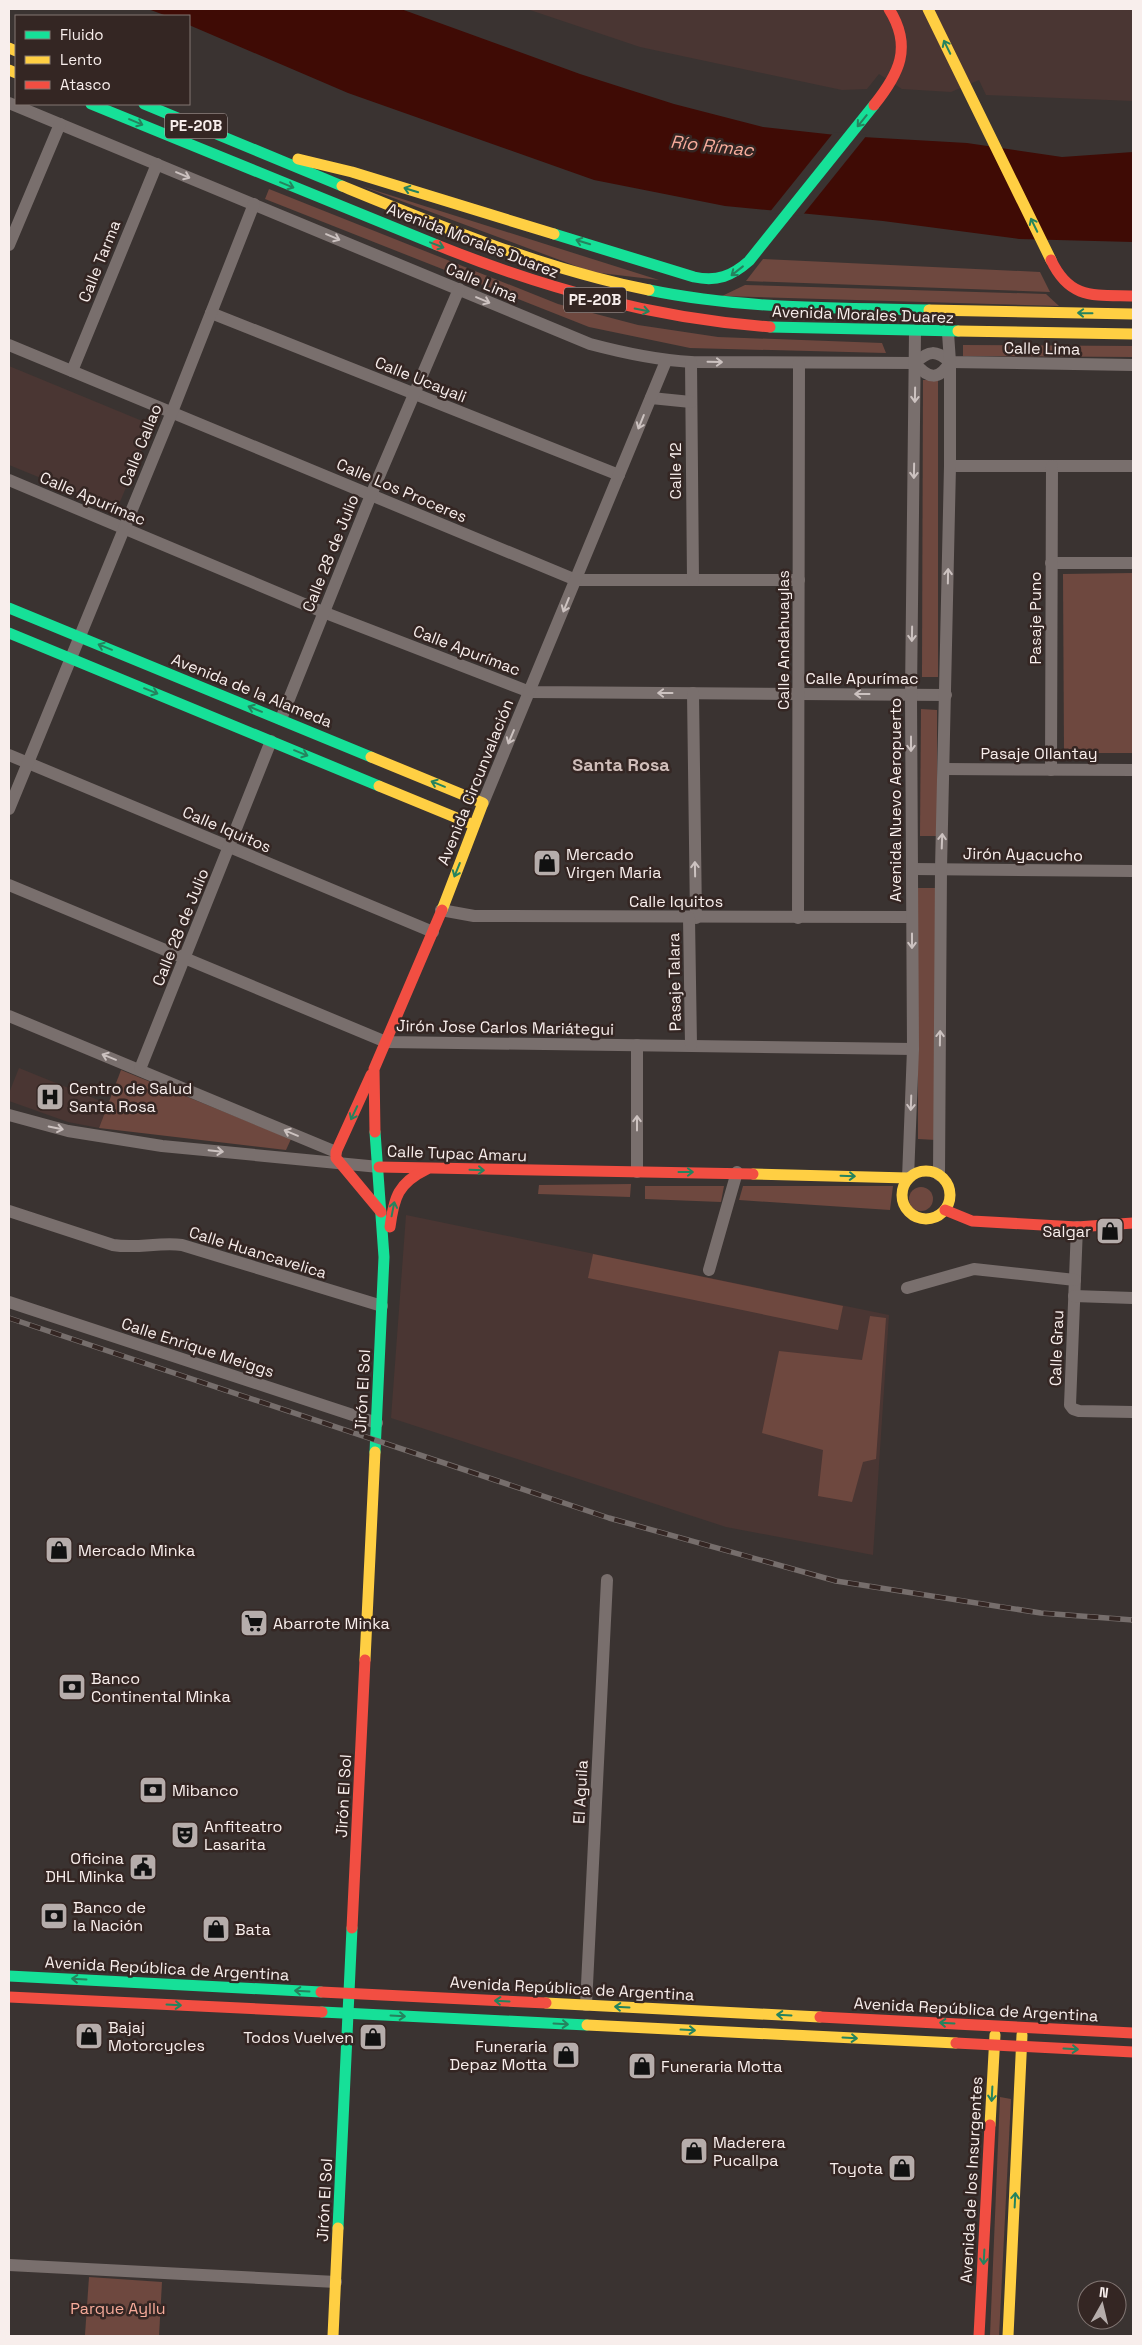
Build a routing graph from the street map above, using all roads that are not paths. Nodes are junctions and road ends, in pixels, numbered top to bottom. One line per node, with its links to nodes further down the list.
1 (889, 9): 7 (main road, one-way to 7)
2 (928, 9): 13 (main road, one-way to 2)
3 (9, 103): 6 (street, Calle Lima)
4 (93, 105): 16 (main road, Avenida Morales Duarez / PE-20B, one-way to 16)
5 (146, 105): 7 (main road, Avenida Morales Duarez / PE-20B)
6 (60, 124): 8 (street, Calle Lima); 10 (street)
7 (248, 148): 15 (main road, Avenida Morales Duarez / PE-20B, one-way to 7)
8 (157, 164): 9 (street, Calle Lima, one-way to 9); 26 (street, Calle Tarma)
9 (254, 204): 12 (street, Calle Lima, one-way to 12); 14 (street, Calle Callao)
10 (13, 225): 11 (street)
11 (9, 245)
12 (459, 289): 20 (street, Calle Lima, one-way to 20); 27 (street, Calle 28 de Julio)
13 (1133, 296)
14 (211, 312): 27 (street, Calle Ucayali); 30 (street, Calle Callao)
15 (1133, 314)
16 (915, 332): 17 (main road, Avenida Morales Duarez / PE-20B); 24 (street, Avenida Nuevo Aeropuerto)
17 (948, 333): 18 (main road, Avenida Morales Duarez / PE-20B); 22 (street)
18 (1133, 334)
19 (9, 345): 26 (street, Calle Los Proceres)
20 (666, 361): 21 (street, Calle Lima); 28 (street, Avenida Circunvalación)
21 (691, 362): 23 (street, Calle Lima, one-way to 23); 29 (street, Calle 12)
22 (950, 362): 24 (street, Calle Lima); 24 (street); 25 (street, Calle Lima); 31 (street)
23 (799, 363): 24 (street, Calle Lima); 42 (street, Calle Andahuaylas)
24 (915, 363): 51 (street, Avenida Nuevo Aeropuerto, one-way to 51)
25 (1133, 365)
26 (72, 371): 30 (street, Calle Los Proceres)
27 (415, 394): 34 (street, Calle Ucayali); 36 (street, Calle 28 de Julio)
28 (651, 398): 29 (street); 34 (street, Avenida Circunvalación, one-way to 34)
29 (691, 402): 41 (street, Calle 12)
30 (172, 412): 36 (street, Calle Los Proceres); 37 (street, Calle Callao)
31 (950, 466): 32 (street); 52 (street, one-way to 31)
32 (1052, 466): 33 (street); 38 (street, Pasaje Puno)
33 (1133, 466)
34 (619, 475): 40 (street, Avenida Circunvalación)
35 (9, 480): 37 (street, Calle Apurímac)
36 (371, 495): 40 (street, Calle Los Proceres); 44 (street, Calle 28 de Julio)
37 (124, 528): 44 (street, Calle Apurímac); 46 (street, Calle Callao)
38 (1051, 563): 39 (street); 58 (street, Pasaje Puno)
39 (1133, 563)
40 (576, 580): 41 (street, Calle Los Proceres); 48 (street, Avenida Circunvalación, one-way to 48)
41 (693, 580): 42 (street, Calle Los Proceres)
42 (799, 580): 50 (street, Calle Andahuaylas)
43 (9, 608): 46 (main road, Avenida de la Alameda)
44 (323, 612): 48 (street, Calle Apurímac); 53 (street, Calle 28 de Julio)
45 (9, 632): 47 (main road)
46 (80, 637): 47 (street, Calle Callao); 53 (main road, Avenida de la Alameda, one-way to 46)
47 (71, 658): 54 (main road, one-way to 54); 56 (street, Calle Callao)
48 (530, 692): 49 (street, Calle Apurímac, one-way to 48); 60 (street, Avenida Circunvalación, one-way to 60)
49 (693, 693): 50 (street, Calle Apurímac); 70 (street, Pasaje Talara, one-way to 49)
50 (800, 694): 51 (street, Calle Apurímac, one-way to 50); 71 (street, Calle Andahuaylas)
51 (911, 695): 52 (street, Calle Apurímac); 64 (street, Avenida Nuevo Aeropuerto, one-way to 64)
52 (946, 695): 57 (street)
53 (281, 720): 60 (main road, Avenida de la Alameda, one-way to 53)
54 (271, 741): 62 (main road, one-way to 62); 63 (street, Calle 28 de Julio)
55 (9, 755): 56 (street, Calle Iquitos)
56 (28, 763): 61 (street, Calle Callao); 63 (street, Calle Iquitos)
57 (945, 769): 58 (street, Pasaje Ollantay); 65 (street, one-way to 57)
58 (1051, 770): 59 (street, Pasaje Ollantay)
59 (1133, 770)
60 (483, 803): 62 (main road, Avenida Circunvalación)
61 (9, 809)
62 (474, 825): 68 (main road, Avenida Circunvalación, one-way to 68)
63 (230, 848): 72 (street, Calle Iquitos); 73 (street, Calle 28 de Julio)
64 (912, 869): 65 (street, Jirón Ayacucho); 69 (street, Avenida Nuevo Aeropuerto)
65 (941, 869): 66 (street, Jirón Ayacucho); 87 (street, one-way to 65)
66 (1133, 871)
67 (9, 884): 73 (street, Jirón Jose Carlos Mariátegui)
68 (441, 910): 70 (street, Calle Iquitos); 72 (main road, Avenida Circunvalación)
69 (912, 917): 71 (street, Calle Iquitos); 78 (street, Avenida Nuevo Aeropuerto, one-way to 78)
70 (693, 918): 71 (street, Calle Iquitos); 77 (street, Pasaje Talara)
71 (798, 918)
72 (432, 932): 75 (main road, Avenida Circunvalación)
73 (185, 957): 75 (street, Jirón Jose Carlos Mariátegui); 79 (street, Calle 28 de Julio)
74 (9, 1016): 79 (street, Calle Tupac Amaru, one-way to 74)
75 (386, 1042): 76 (street, Jirón Jose Carlos Mariátegui); 80 (main road, Avenida Circunvalación)
76 (637, 1045): 77 (street, Jirón Jose Carlos Mariátegui); 85 (street, one-way to 76)
77 (691, 1046): 78 (street, Jirón Jose Carlos Mariátegui)
78 (913, 1049): 88 (street, Avenida Nuevo Aeropuerto, one-way to 88)
79 (140, 1069): 82 (street, Calle Tupac Amaru, one-way to 79)
80 (374, 1069): 82 (main road, one-way to 82); 83 (main road, Avenida Circunvalación)
81 (9, 1115): 82 (street, Calle Tupac Amaru, one-way to 82)
82 (337, 1158): 83 (street, Calle Tupac Amaru); 91 (main road)
83 (379, 1166): 84 (main road, Calle Tupac Amaru); 91 (main road, Jirón El Sol)
84 (428, 1168): 85 (main road, Calle Tupac Amaru, one-way to 85); 94 (main road, Jirón El Sol, one-way to 84)
85 (637, 1172): 86 (main road, Calle Tupac Amaru, one-way to 86)
86 (737, 1172): 88 (main road, Calle Tupac Amaru, one-way to 88); 95 (street)
87 (938, 1175): 88 (main road); 89 (main road)
88 (908, 1178): 89 (main road)
89 (945, 1210): 93 (main road)
90 (9, 1211): 101 (street, Calle Huancavelica)
91 (381, 1212): 94 (main road, Jirón El Sol)
92 (1133, 1223): 93 (main road)
93 (1077, 1227): 96 (street, Calle Grau)
94 (384, 1257): 101 (main road, Jirón El Sol)
95 (710, 1270)
96 (1075, 1280): 97 (street); 98 (street, Calle Grau)
97 (907, 1288)
98 (1074, 1296): 99 (street); 102 (street, Calle Grau)
99 (1133, 1298)
100 (9, 1302): 103 (street, Calle Enrique Meiggs)
101 (382, 1306): 103 (main road, Jirón El Sol)
102 (1133, 1412)
103 (377, 1423): 106 (main road, Jirón El Sol)
104 (607, 1580): 108 (street, El Aguila)
105 (9, 1976): 106 (main road, Avenida República de Argentina, one-way to 105)
106 (350, 1993): 108 (main road, Avenida República de Argentina, one-way to 106); 109 (main road, Jirón El Sol)
107 (9, 1996): 109 (main road, one-way to 109)
108 (586, 2005): 110 (main road, Avenida República de Argentina, one-way to 108)
109 (350, 2014): 113 (main road, one-way to 113); 117 (main road, Jirón El Sol)
110 (995, 2026): 111 (main road, Avenida República de Argentina); 113 (main road, Avenida de los Insurgentes)
111 (1023, 2027): 112 (main road, Avenida República de Argentina); 114 (main road)
112 (1133, 2033)
113 (994, 2046): 114 (main road); 119 (main road, Avenida de los Insurgentes, one-way to 119)
114 (1022, 2047): 115 (main road, one-way to 115); 120 (main road, one-way to 114)
115 (1133, 2052)
116 (9, 2265): 117 (street)
117 (336, 2282): 118 (main road, Jirón El Sol)
118 (333, 2336)
119 (979, 2336)
120 (1008, 2336)

